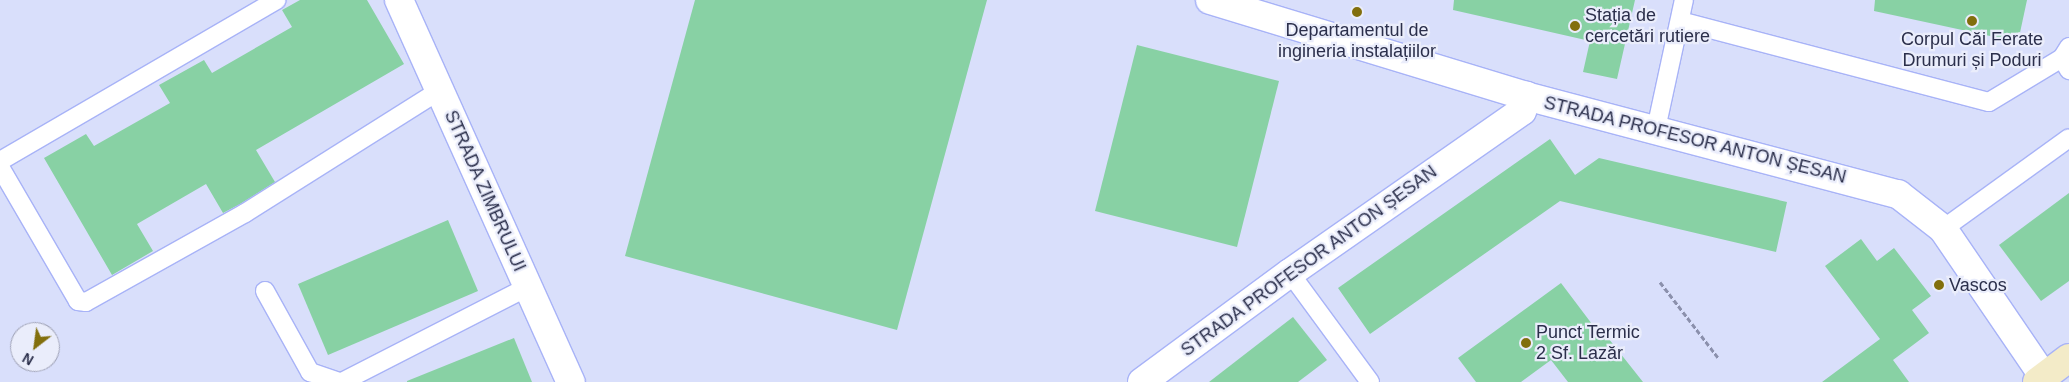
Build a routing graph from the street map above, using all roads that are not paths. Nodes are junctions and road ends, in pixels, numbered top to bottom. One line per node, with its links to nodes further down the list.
1 (277, 0): 11 (lane)
2 (399, 0): 7 (street, STRADA ZIMBRULUI)
3 (1210, 0): 8 (street)
4 (1684, 0): 5 (lane)
5 (1680, 21): 6 (lane); 9 (lane)
6 (2067, 58)
7 (439, 91): 12 (lane); 15 (street, STRADA ZIMBRULUI)
8 (1526, 96): 9 (street, STRADA PROFESOR ANTON ȘESAN); 14 (street, STRADA PROFESOR ANTON ȘESAN)
9 (1656, 129): 13 (street, STRADA PROFESOR ANTON ȘESAN)
10 (2069, 138): 13 (lane)
11 (0, 161)
12 (0, 167)
13 (1943, 229): 18 (street, STRADA PROFESOR ANTON ȘESAN)
14 (1290, 272): 21 (street, STRADA PROFESOR ANTON ȘESAN); 22 (lane)
15 (528, 287): 19 (lane); 20 (street, STRADA ZIMBRULUI)
16 (265, 291): 19 (lane)
17 (2069, 358): 18 (main road)
18 (2041, 379)
19 (340, 382)
20 (571, 382)
21 (1142, 382)
22 (1370, 382)

